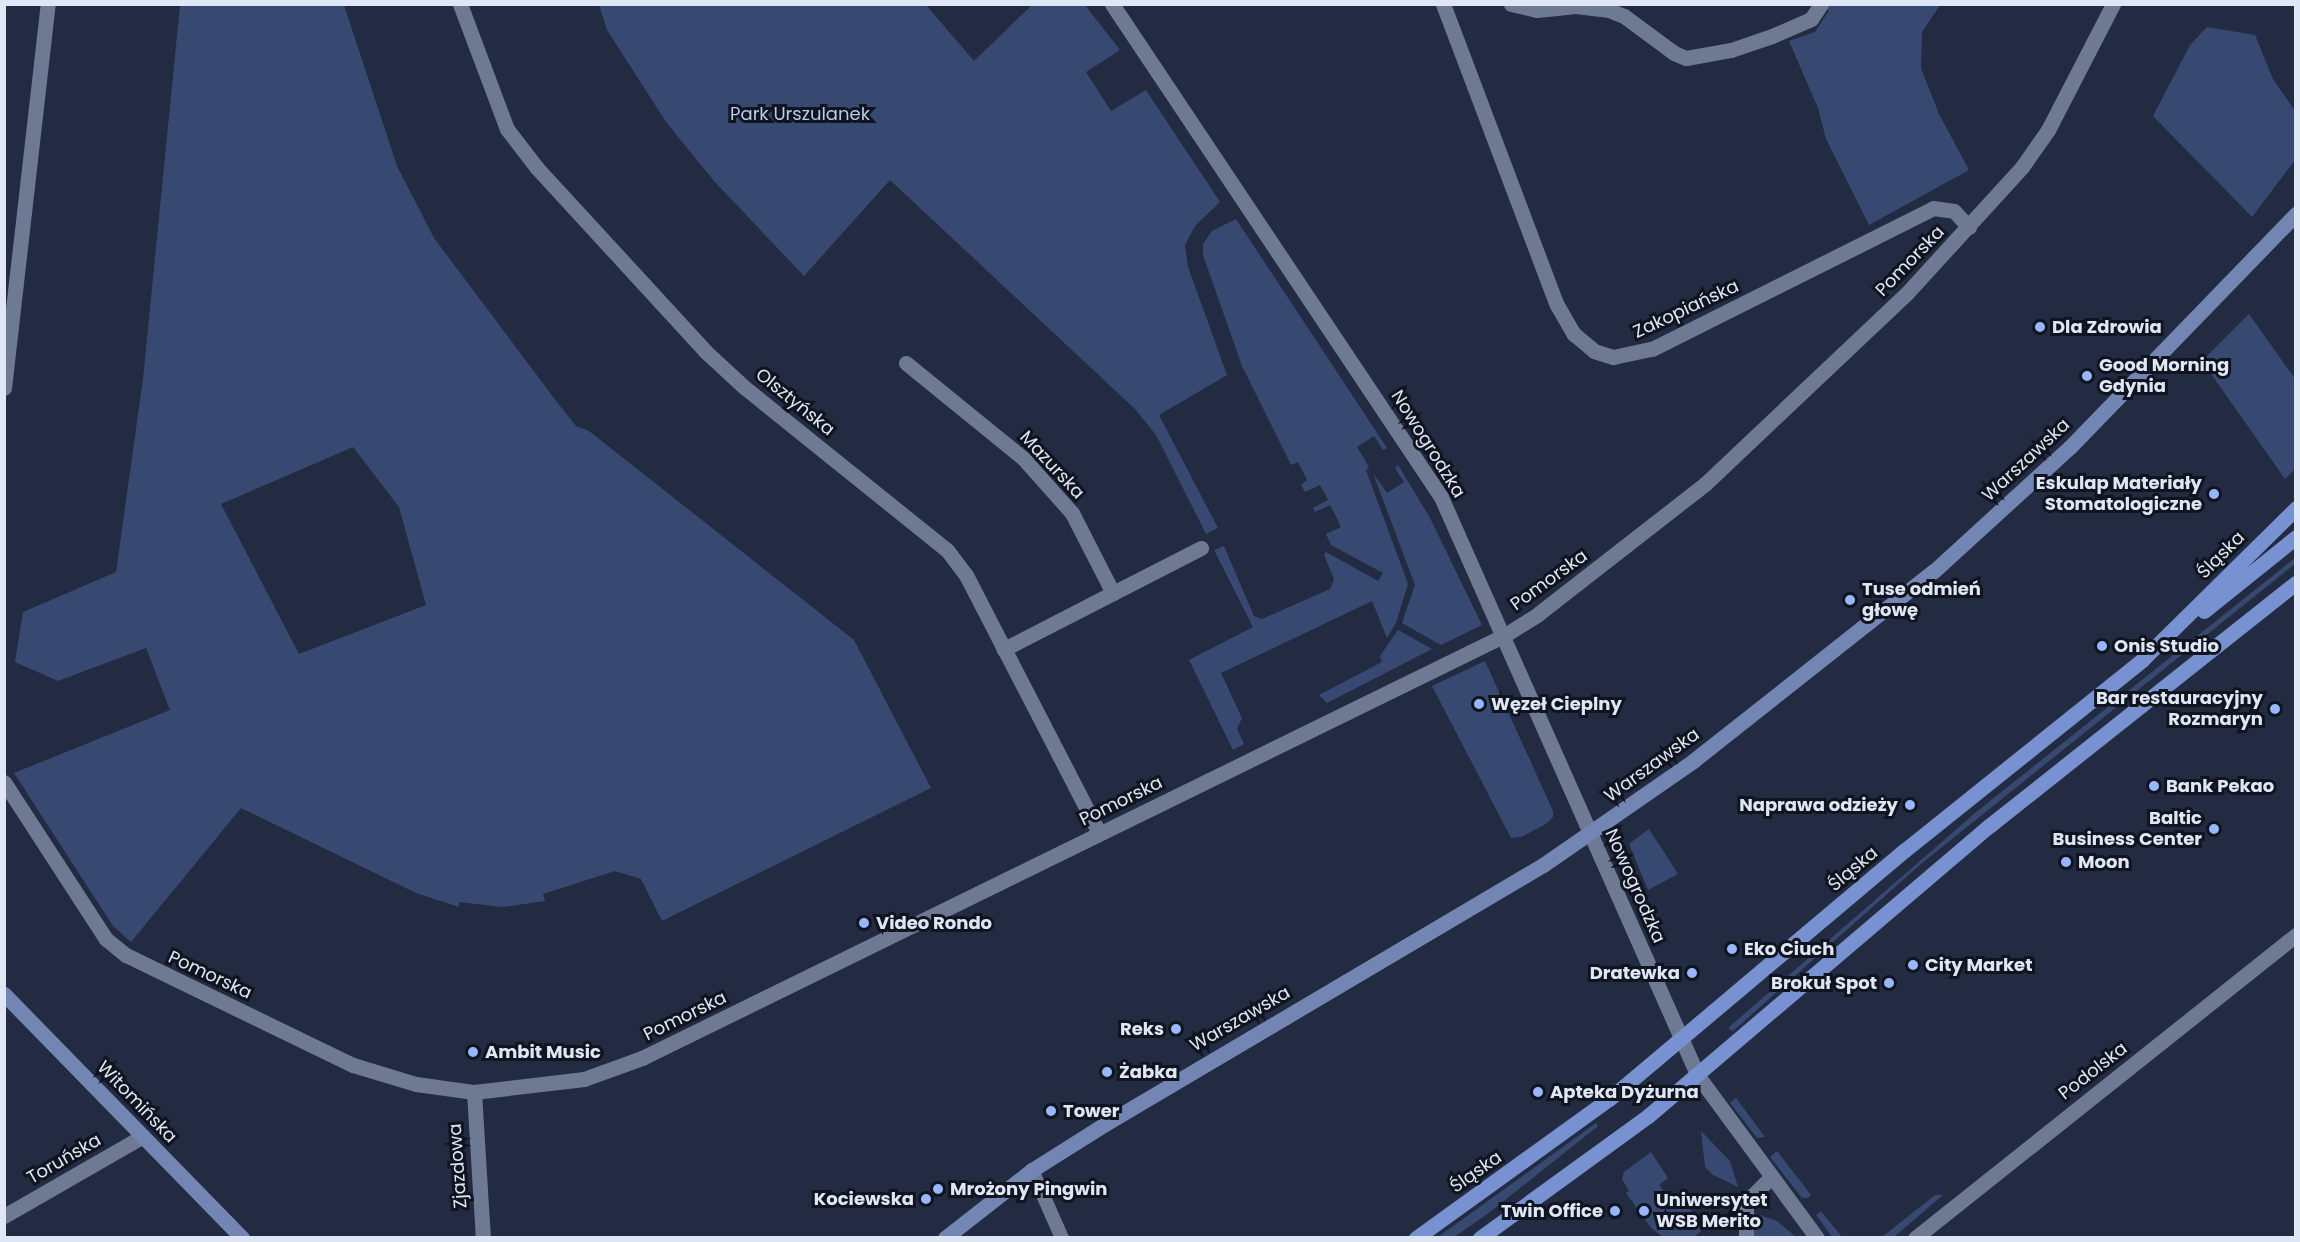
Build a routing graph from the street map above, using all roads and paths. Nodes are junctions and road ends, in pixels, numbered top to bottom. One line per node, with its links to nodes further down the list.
1 (48, 4): 11 (street)
2 (460, 4): 18 (street, Olsztyńska)
3 (1112, 4): 17 (street, Nowogrodzka)
4 (1443, 4): 9 (street, Zakopiańska)
5 (1511, 4): 6 (street)
6 (1821, 4)
7 (2113, 4): 9 (street, Pomorska)
8 (2295, 214): 21 (street, Warszawska)
9 (1969, 226): 17 (street, Pomorska)
10 (906, 363): 16 (street, Mazurska)
11 (4, 388)
12 (2295, 508): 19 (main road, Śląska)
13 (2295, 537): 19 (main road)
14 (1201, 548): 16 (street)
15 (2295, 583): 26 (main road)
16 (1113, 593): 18 (street)
17 (1505, 635): 21 (street, Nowogrodzka); 22 (street, Pomorska)
18 (1004, 649): 22 (street, Olsztyńska)
19 (2143, 659): 25 (main road, Śląska)
20 (4, 782): 27 (street, Pomorska)
21 (1590, 832): 25 (street, Nowogrodzka); 29 (street, Warszawska)
22 (1100, 833): 27 (street, Pomorska)
23 (2295, 935): 40 (street, Podolska)
24 (4, 994): 28 (street, Witomińska)
25 (1680, 1040): 26 (street, Nowogrodzka); 36 (main road, Śląska)
26 (1698, 1076): 30 (street); 37 (main road)
27 (474, 1092): 33 (street, Zjazdowa)
28 (142, 1136): 31 (street, Toruńska); 32 (street, Witomińska)
29 (1032, 1170): 34 (street, Warszawska); 35 (lane)
30 (1771, 1177): 38 (street); 39 (street)
31 (4, 1216)
32 (242, 1238)
33 (483, 1238)
34 (945, 1238)
35 (1062, 1238)
36 (1416, 1238)
37 (1480, 1238)
38 (1746, 1238)
39 (1817, 1238)
40 (1915, 1238)

